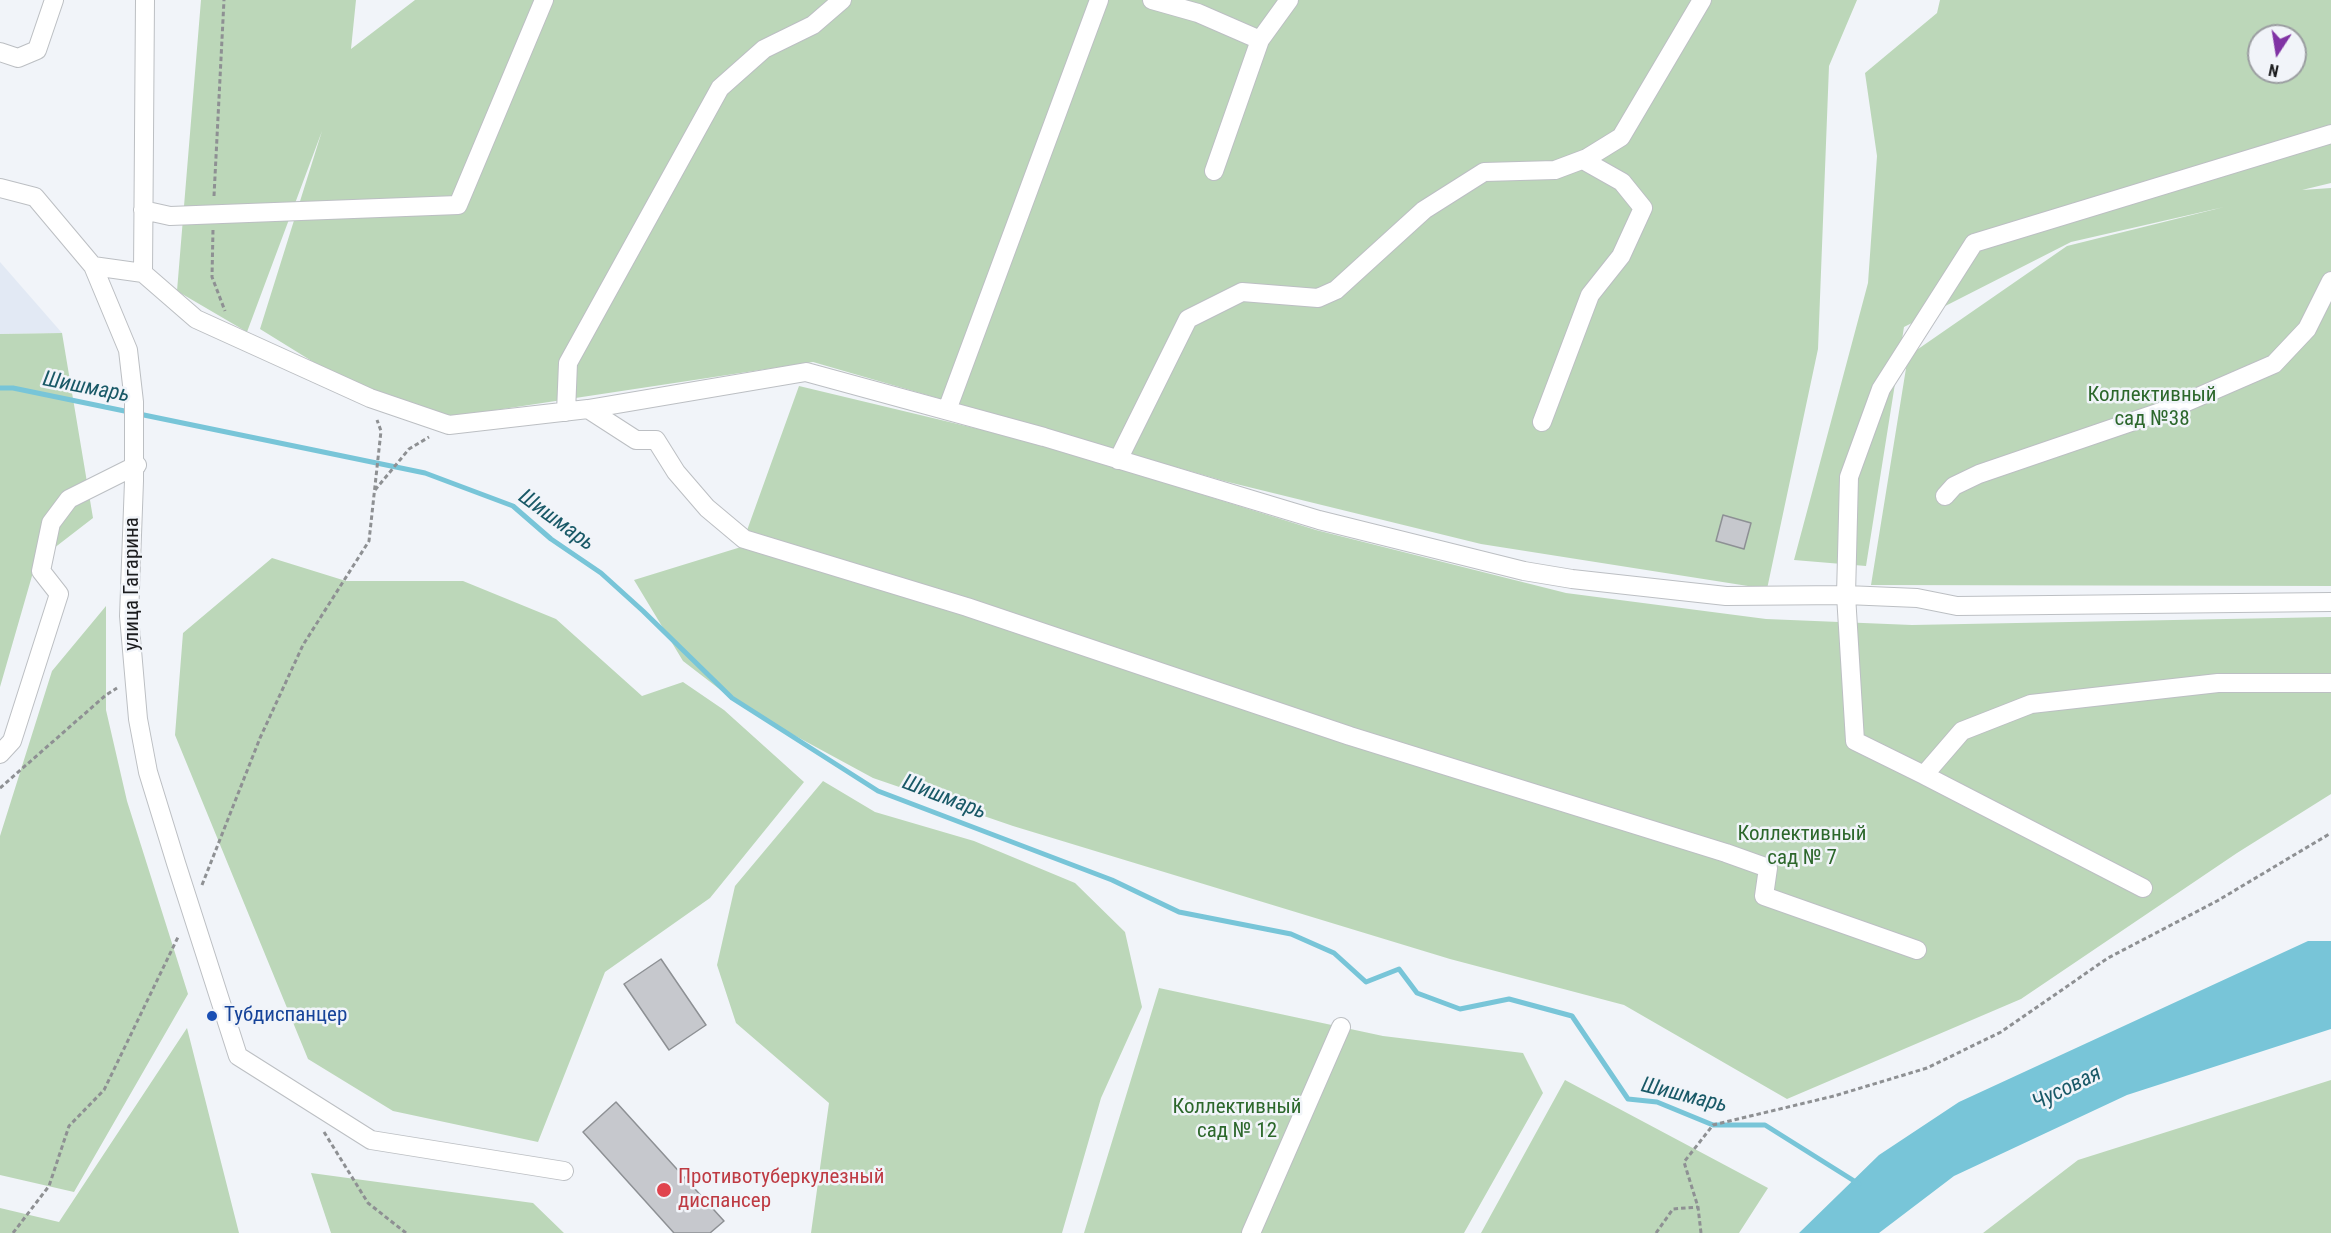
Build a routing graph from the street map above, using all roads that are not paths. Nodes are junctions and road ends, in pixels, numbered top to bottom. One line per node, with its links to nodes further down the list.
1 (54, 0): 10 (street)
2 (145, 0): 15 (street)
3 (544, 0): 15 (street)
4 (842, 0): 21 (street)
5 (1099, 0): 20 (street)
6 (1152, 0): 9 (street)
7 (1288, 0): 9 (street)
8 (1702, 0): 12 (street)
9 (1260, 40): 13 (street)
10 (0, 52)
11 (2331, 134): 26 (street)
12 (1583, 160): 22 (street); 23 (street)
13 (1214, 171)
14 (0, 188): 16 (street, улица Гагарина)
15 (143, 210): 17 (street)
16 (93, 266): 17 (street); 24 (street, улица Гагарина)
17 (143, 273): 21 (street)
18 (2331, 281): 25 (street)
19 (588, 409): 20 (street); 21 (street); 32 (street)
20 (947, 410): 23 (street)
21 (566, 412)
22 (1542, 422)
23 (1118, 459): 26 (street)
24 (136, 465): 29 (street); 34 (street, улица Гагарина)
25 (1946, 496)
26 (1846, 595): 27 (street); 30 (street)
27 (2331, 602)
28 (2331, 683): 30 (street)
29 (0, 753)
30 (1924, 775): 31 (street)
31 (2142, 888)
32 (1917, 950)
33 (1341, 1027): 35 (street)
34 (564, 1171)
35 (1251, 1233)

